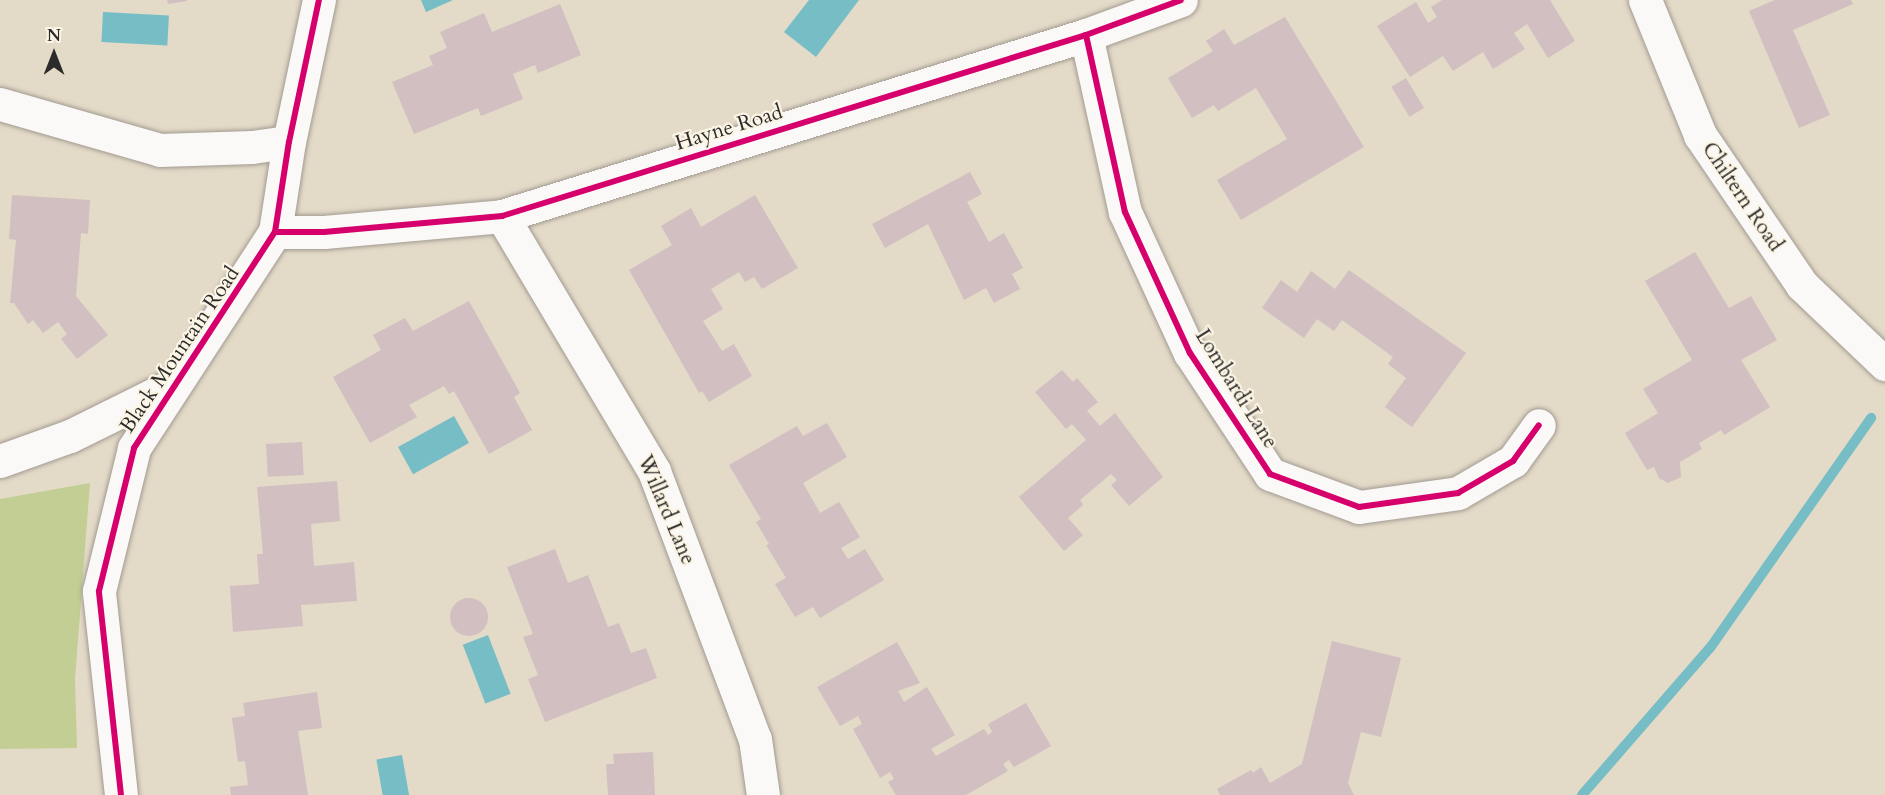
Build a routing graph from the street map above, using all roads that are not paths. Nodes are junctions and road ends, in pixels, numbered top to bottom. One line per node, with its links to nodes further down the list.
1 (319, 0): 6 (street, Black Mountain Road)
2 (1181, 0): 4 (street, Hayne Road)
3 (1645, 0): 9 (street, Chiltern Road)
4 (1086, 35): 7 (street, Hayne Road); 11 (street, Lombardi Lane)
5 (0, 104): 6 (street)
6 (289, 142): 8 (street, Black Mountain Road)
7 (502, 216): 8 (street, Hayne Road); 14 (street, Willard Lane)
8 (275, 232): 10 (street, Black Mountain Road)
9 (1885, 364)
10 (177, 383): 12 (street); 13 (street, Black Mountain Road)
11 (1539, 425)
12 (0, 461)
13 (121, 795)
14 (763, 795)

